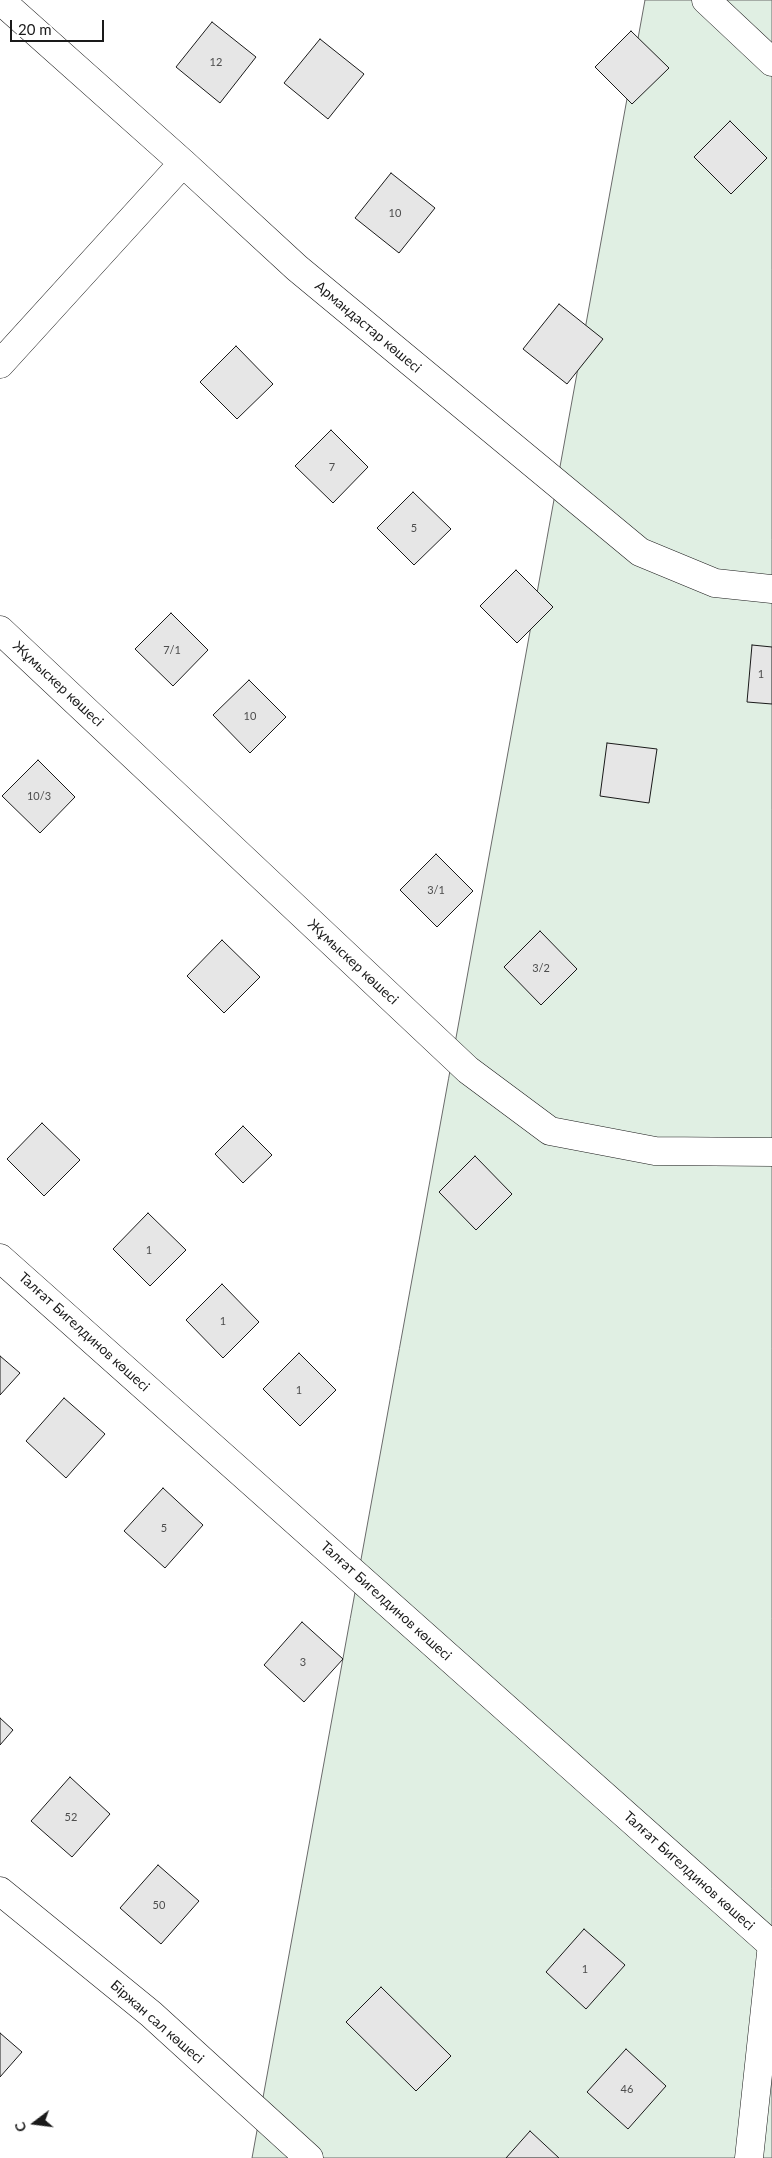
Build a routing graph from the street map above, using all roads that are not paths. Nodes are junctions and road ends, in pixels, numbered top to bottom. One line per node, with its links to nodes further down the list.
1 (0, 0): 4 (street, Армандастар көшесі)
2 (706, 0): 3 (street)
3 (772, 62)
4 (183, 163): 5 (street); 6 (street, Армандастар көшесі)
5 (0, 364)
6 (772, 589)
7 (0, 630): 8 (street, Жұмыскер көшесі)
8 (772, 1152)
9 (0, 1258): 11 (street, Талғат Бигелдинов көшесі)
10 (0, 1891): 12 (street, Біржан сал көшесі)
11 (772, 1945): 13 (street)
12 (309, 2158)
13 (749, 2158)

